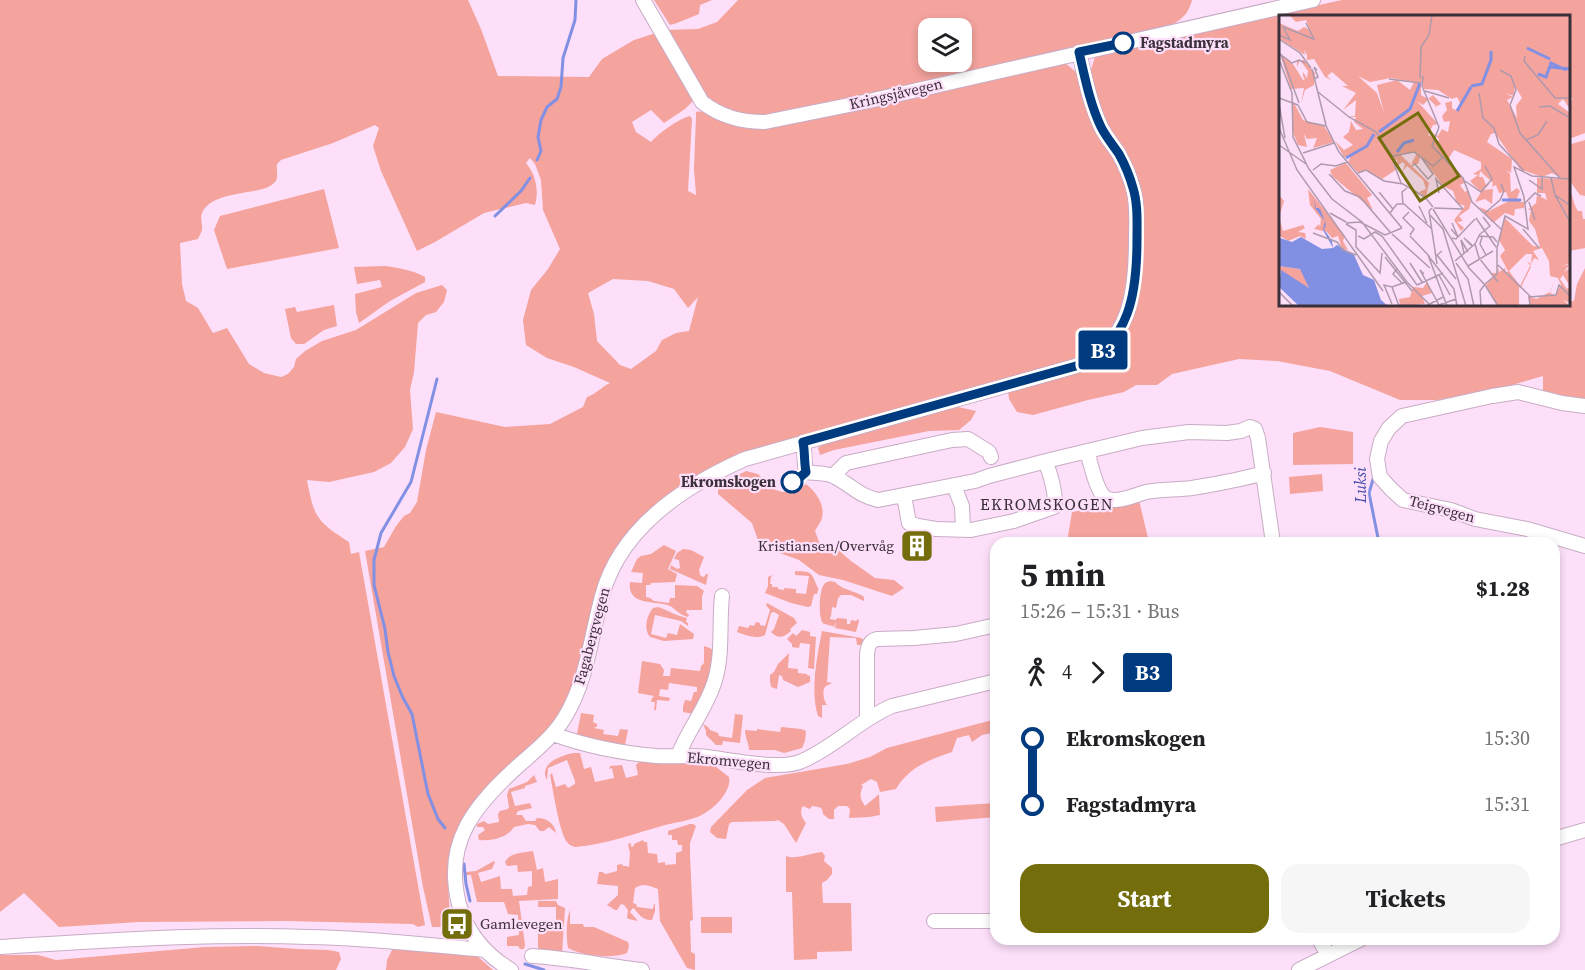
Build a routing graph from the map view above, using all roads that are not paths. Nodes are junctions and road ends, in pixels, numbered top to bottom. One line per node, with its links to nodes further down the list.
1 (643, 0): 3 (street, Kringsjåvegen)
2 (1313, 0): 3 (street, Kringsjåvegen)
3 (1079, 52): 5 (street, Fagabergvegen)
4 (1585, 406): 15 (street, Teigvegen)
5 (803, 442): 10 (street); 22 (street, Fagabergvegen)
6 (1087, 452): 8 (street); 9 (street); 9 (street)
7 (991, 457): 10 (street)
8 (1045, 462): 11 (street); 13 (street)
9 (1264, 473): 14 (street)
10 (833, 476): 12 (street)
11 (954, 486): 12 (street); 13 (street)
12 (903, 496): 13 (street)
13 (963, 529)
14 (1272, 537)
15 (1554, 537)
16 (1560, 539): 17 (street, Teigvegen)
17 (1585, 546)
18 (722, 596): 23 (street)
19 (990, 626): 21 (street)
20 (990, 682): 21 (street, Ekromvegen)
21 (867, 719): 23 (street, Ekromvegen)
22 (553, 734): 23 (street, Ekromvegen); 31 (street, Fagabergvegen)
23 (678, 756)
24 (1585, 830): 25 (street)
25 (1560, 837)
26 (934, 921): 27 (street)
27 (990, 921)
28 (1322, 945): 32 (street)
29 (1349, 945): 32 (street)
30 (0, 947): 31 (street)
31 (485, 950): 34 (street, Fagabergvegen)
32 (1328, 955): 36 (street)
33 (532, 956): 35 (street)
34 (511, 970)
35 (642, 970)
36 (1299, 970)

